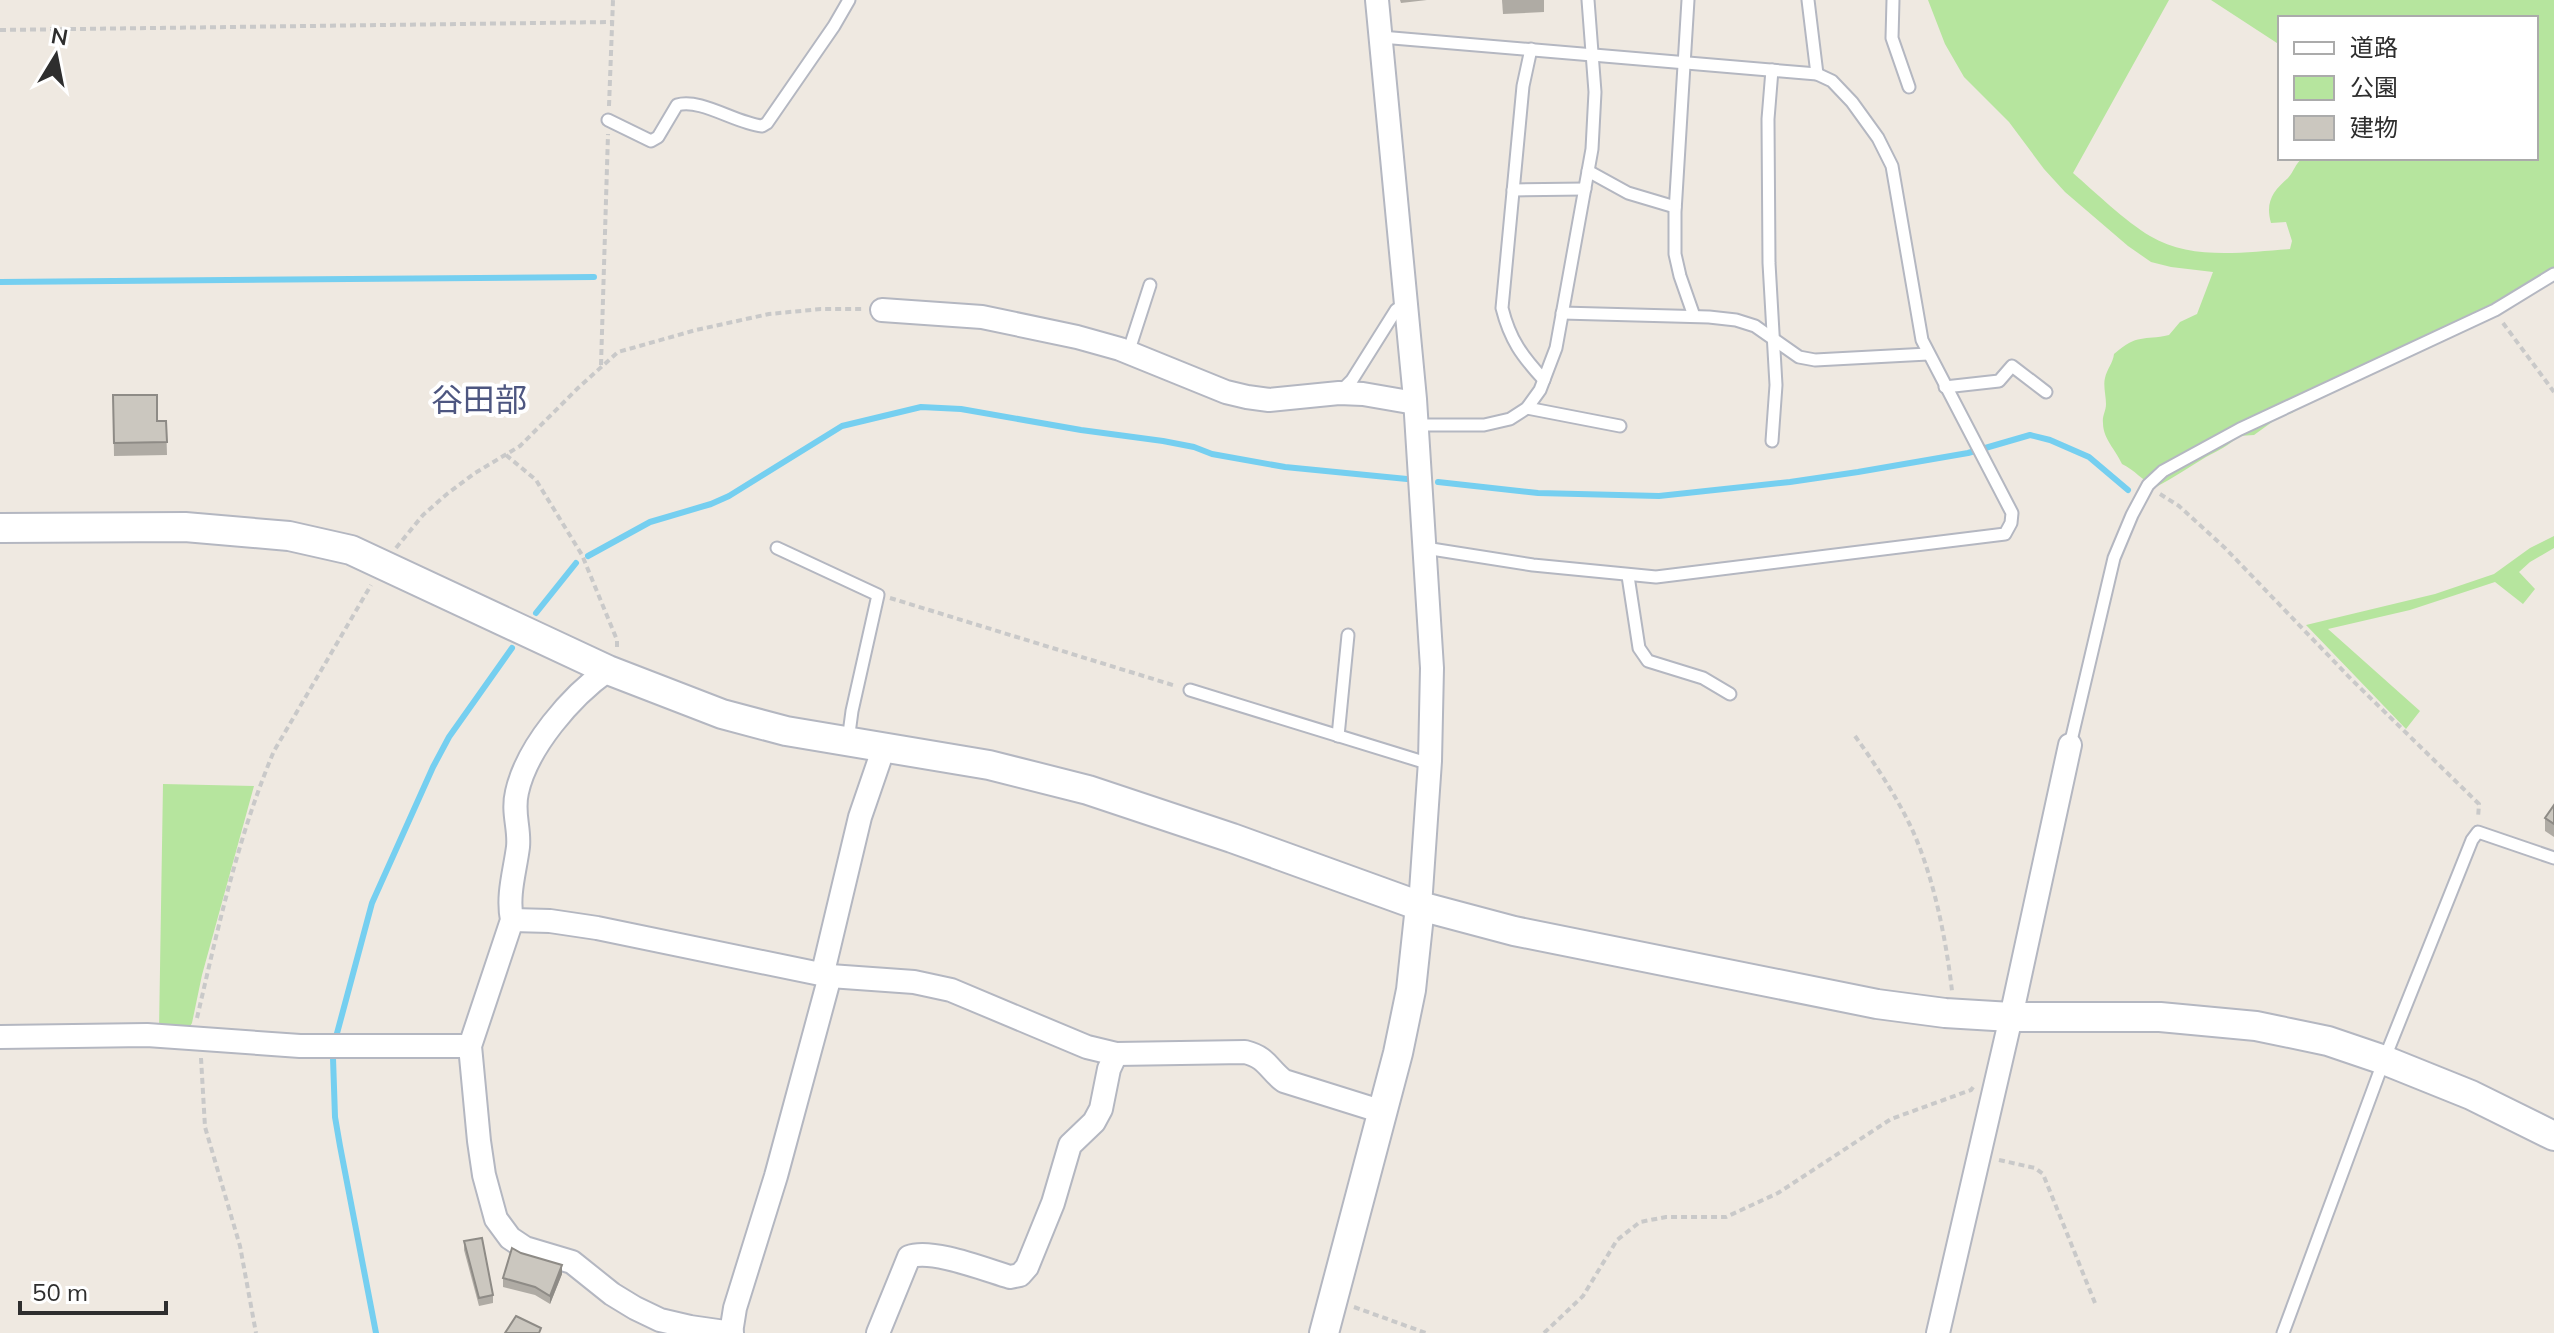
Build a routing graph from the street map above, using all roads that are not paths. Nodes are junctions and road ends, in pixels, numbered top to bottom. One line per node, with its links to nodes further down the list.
1 (849, 0): 14 (lane)
2 (1377, 0): 7 (street)
3 (1588, 0): 9 (lane)
4 (1688, 0): 10 (lane)
5 (1808, 0): 12 (lane)
6 (1893, 0): 13 (lane)
7 (1381, 37): 8 (lane); 21 (street)
8 (1531, 49): 9 (lane); 17 (lane)
9 (1594, 54): 10 (lane); 15 (lane)
10 (1686, 62): 11 (lane); 18 (lane)
11 (1772, 70): 12 (lane); 25 (lane)
12 (1817, 74): 27 (lane)
13 (1909, 87)
14 (608, 120)
15 (1588, 171): 16 (lane); 18 (lane)
16 (1585, 189): 17 (lane); 23 (lane)
17 (1513, 190): 28 (lane)
18 (1675, 207): 24 (lane)
19 (2554, 274): 46 (lane)
20 (1150, 285): 26 (lane)
21 (1406, 303): 31 (lane); 33 (street)
22 (882, 310): 26 (street)
23 (1562, 313): 24 (lane); 28 (lane)
24 (1694, 316): 25 (lane)
25 (1773, 339): 27 (lane); 35 (lane)
26 (1128, 353): 31 (street)
27 (1928, 354): 29 (lane)
28 (1544, 380): 32 (lane)
29 (1945, 387): 30 (lane); 39 (lane)
30 (2046, 392)
31 (1339, 393): 33 (street)
32 (1527, 408): 33 (lane); 34 (lane)
33 (1416, 414): 38 (street)
34 (1620, 426)
35 (1772, 441)
36 (0, 528): 41 (street)
37 (777, 548): 45 (lane)
38 (1425, 548): 39 (lane); 48 (street)
39 (1628, 576): 43 (lane)
40 (1348, 635): 44 (lane)
41 (608, 670): 45 (street); 51 (street)
42 (1190, 690): 44 (lane)
43 (1730, 694)
44 (1338, 736): 48 (lane)
45 (848, 741): 47 (street)
46 (2070, 745): 53 (street)
47 (884, 747): 50 (street); 52 (street)
48 (1430, 764): 50 (street)
49 (2554, 858): 57 (lane)
50 (1420, 906): 53 (street); 58 (street)
51 (512, 920): 52 (street); 55 (street)
52 (826, 974): 56 (street); 60 (street)
53 (2011, 1017): 57 (street); 63 (street)
54 (0, 1037): 55 (street)
55 (470, 1046): 60 (street)
56 (1116, 1054): 58 (street); 61 (street)
57 (2384, 1060): 59 (street); 64 (lane)
58 (1383, 1112): 62 (street)
59 (2554, 1136)
60 (731, 1333)
61 (878, 1333)
62 (1324, 1333)
63 (1938, 1333)
64 (2283, 1333)

